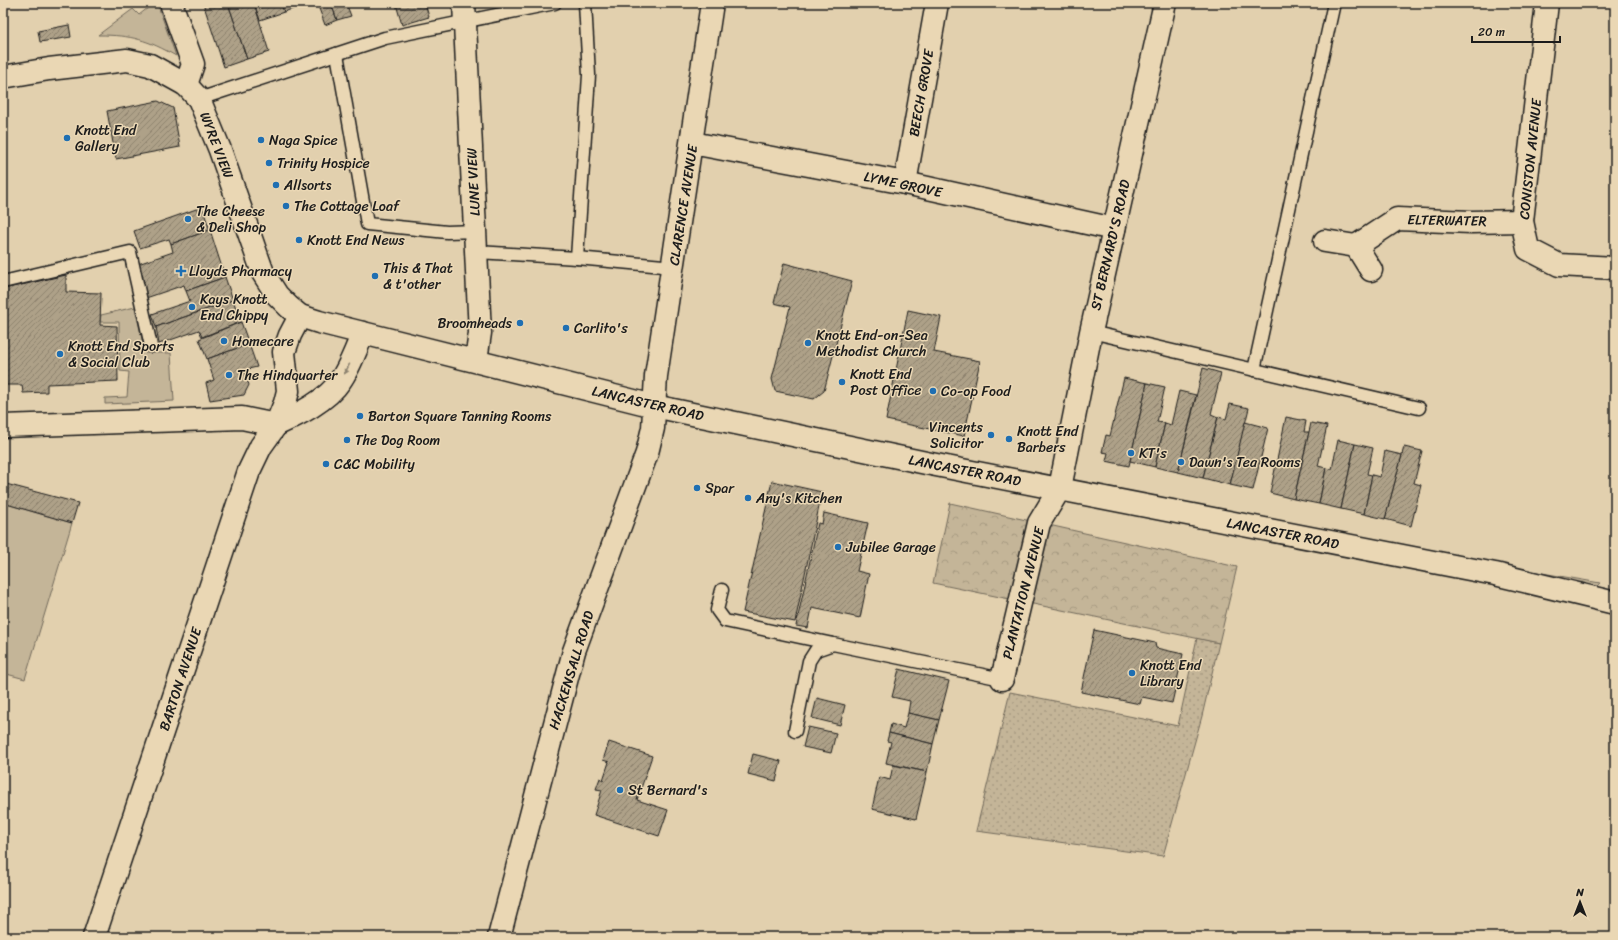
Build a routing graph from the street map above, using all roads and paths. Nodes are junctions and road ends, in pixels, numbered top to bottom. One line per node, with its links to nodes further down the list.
1 (171, 3): 12 (street)
2 (554, 3): 9 (lane)
3 (585, 3): 20 (lane)
4 (712, 3): 13 (street, CLARENCE AVENUE)
5 (937, 3): 14 (street, BEECH GROVE)
6 (1165, 3): 16 (street, ST BERNARD'S ROAD)
7 (1334, 3): 30 (lane)
8 (1546, 3): 15 (street, CONISTON AVENUE)
9 (465, 12): 10 (lane); 18 (street, LUNE VIEW)
10 (337, 54): 12 (lane); 18 (lane)
11 (3, 77): 12 (street)
12 (193, 92): 25 (street, WYRE VIEW)
13 (692, 143): 14 (street, LYME GROVE); 21 (street, CLARENCE AVENUE)
14 (905, 183): 16 (street, LYME GROVE)
15 (1522, 221): 19 (street, ELTERWATER); 22 (street, CONISTON AVENUE)
16 (1114, 229): 26 (street, ST BERNARD'S ROAD)
17 (1326, 241): 19 (street)
18 (476, 242): 20 (lane); 29 (street, LUNE VIEW)
19 (1356, 246): 23 (street)
20 (577, 258): 21 (lane)
21 (674, 267): 31 (street, CLARENCE AVENUE)
22 (1615, 268)
23 (1371, 270)
24 (3, 282): 28 (lane)
25 (309, 319): 27 (street, LANCASTER ROAD); 33 (street)
26 (1091, 332): 30 (lane); 35 (street, ST BERNARD'S ROAD)
27 (363, 333): 29 (street, LANCASTER ROAD); 33 (street, one-way to 33)
28 (151, 346)
29 (476, 360): 31 (street, LANCASTER ROAD)
30 (1254, 370): 32 (lane)
31 (654, 406): 35 (street, LANCASTER ROAD); 42 (street, HACKENSALL ROAD)
32 (1420, 408)
33 (276, 425): 34 (street); 41 (street, BARTON AVENUE)
34 (3, 426)
35 (1060, 488): 37 (street, LANCASTER ROAD); 39 (street, PLANTATION AVENUE)
36 (722, 590): 38 (lane)
37 (1615, 603)
38 (833, 644): 39 (lane); 40 (lane)
39 (1002, 679)
40 (795, 731)
41 (94, 937)
42 (499, 937)

